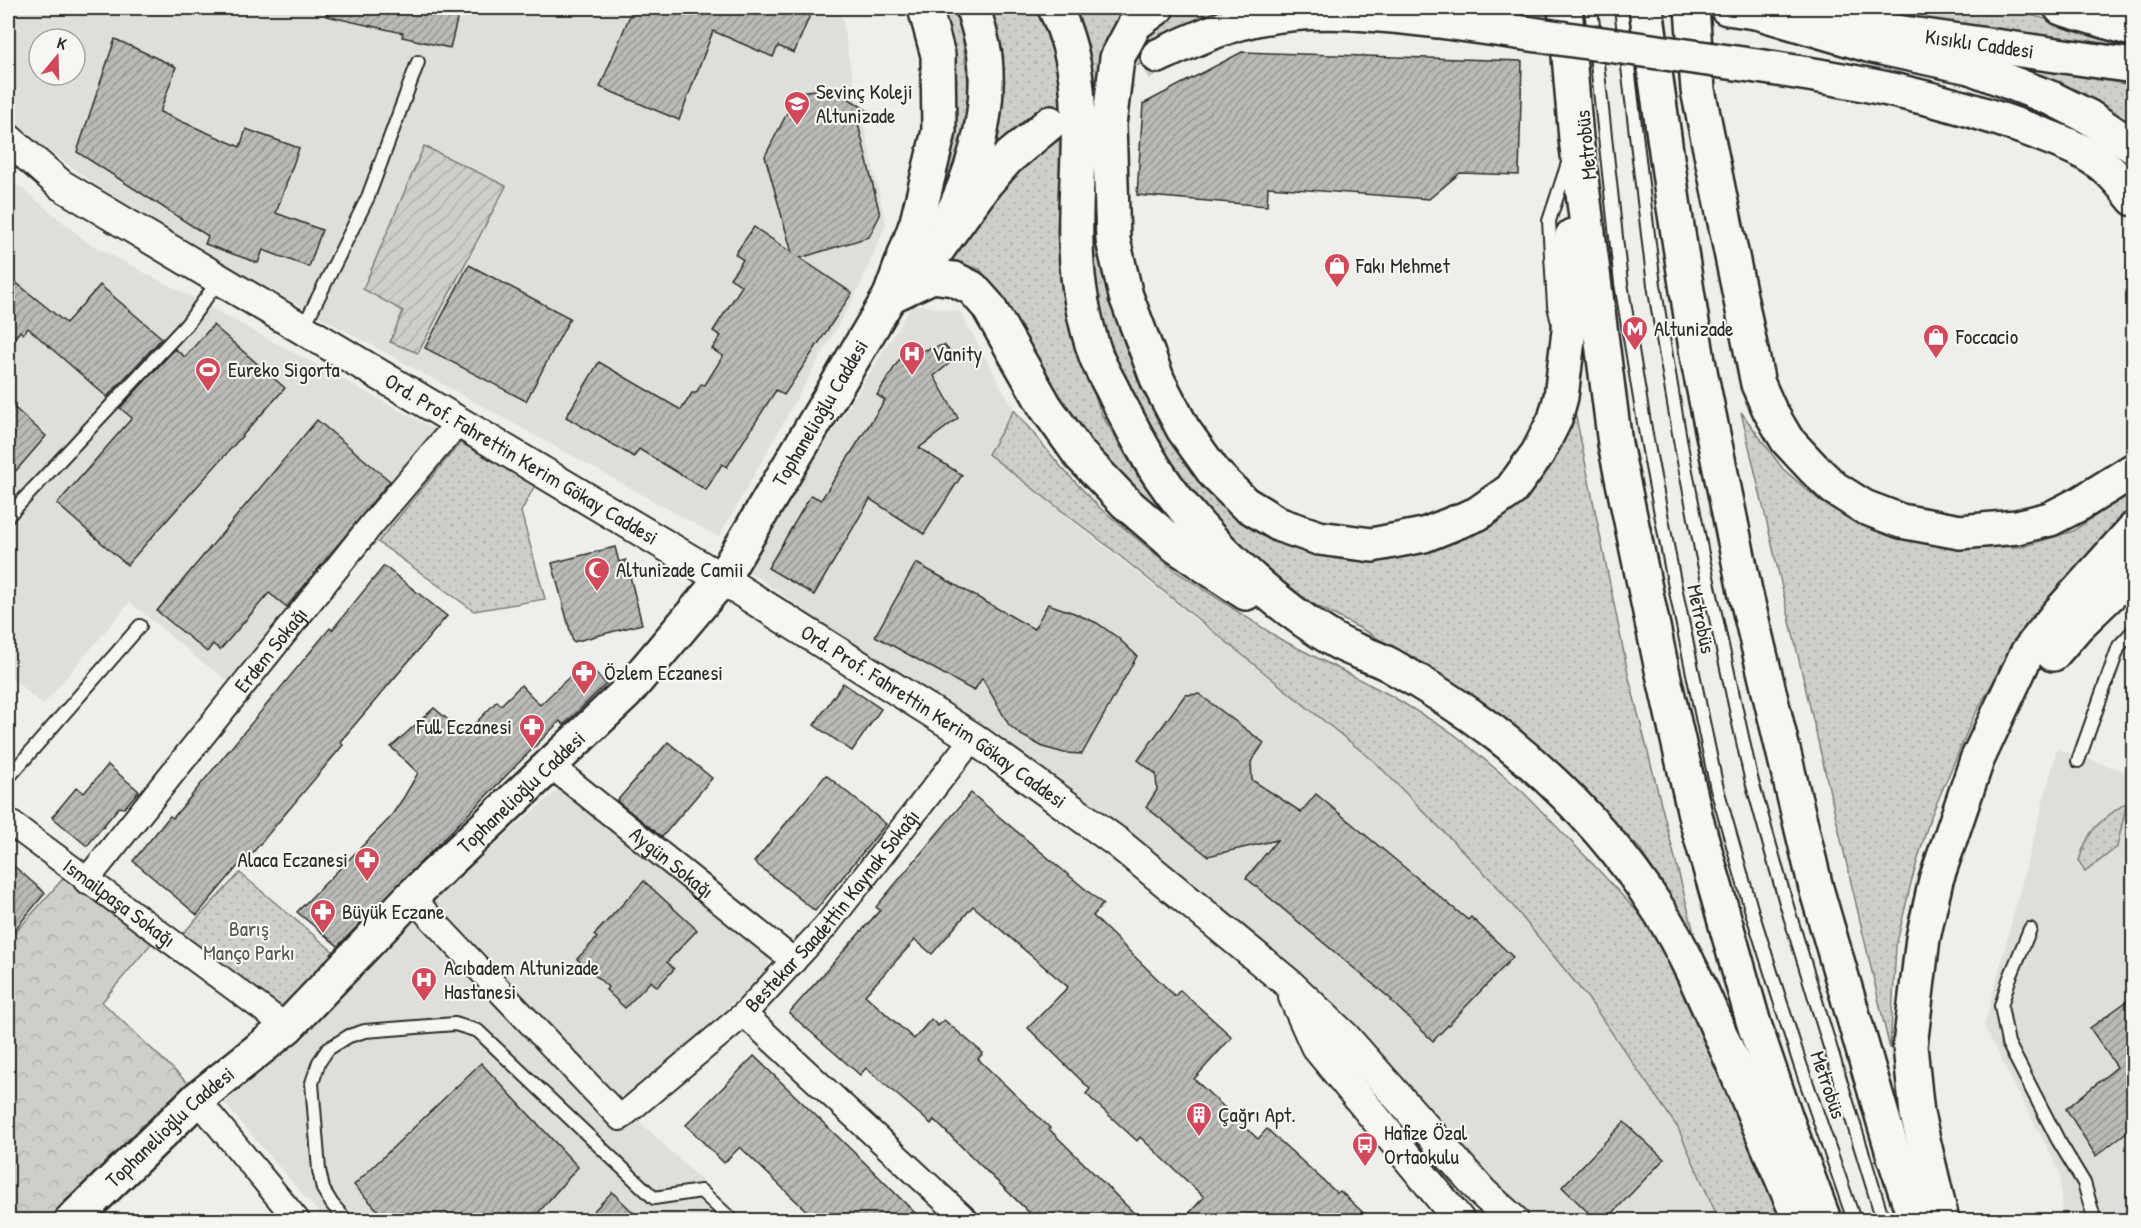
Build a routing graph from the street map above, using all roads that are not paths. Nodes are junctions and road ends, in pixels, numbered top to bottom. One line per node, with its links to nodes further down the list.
1 (925, 8): 23 (main road)
2 (973, 8): 21 (main road)
3 (1056, 8): 41 (main road)
4 (1157, 8): 25 (main road)
5 (1565, 8): 18 (main road)
6 (1591, 8): 66 (lane, Metrobüs)
7 (1621, 8): 67 (lane, Metrobüs)
8 (1646, 8): 68 (main road)
9 (1692, 8): 30 (main road)
10 (2061, 8): 12 (main road)
11 (1740, 9): 15 (main road, Kısıklı Caddesi); 19 (main road)
12 (2128, 28)
13 (1158, 56): 20 (main road, bridge)
14 (418, 62): 24 (lane)
15 (2133, 66)
16 (1050, 123): 21 (main road)
17 (8, 139): 22 (street, Ord. Prof. Fahrettin Kerim Gökay Caddesi)
18 (1576, 139): 25 (main road); 26 (lane); 65 (main road)
19 (2133, 147)
20 (2133, 199)
21 (927, 264): 23 (main road)
22 (219, 280): 24 (street, Ord. Prof. Fahrettin Kerim Gökay Caddesi); 32 (lane)
23 (890, 296): 38 (main road, Tophanelioğlu Caddesi); 41 (main road)
24 (302, 330): 27 (street, Ord. Prof. Fahrettin Kerim Gökay Caddesi)
25 (1158, 381): 29 (lane)
26 (1545, 406)
27 (458, 423): 38 (street, Ord. Prof. Fahrettin Kerim Gökay Caddesi); 48 (street, Erdem Sokağı)
28 (2133, 453): 30 (main road)
29 (1236, 477)
30 (2123, 477)
31 (1497, 486): 36 (lane)
32 (8, 516)
33 (1323, 525): 35 (lane)
34 (2133, 529): 43 (main road)
35 (1362, 531)
36 (1382, 531)
37 (2133, 571): 43 (main road)
38 (722, 579): 42 (street, Ord. Prof. Fahrettin Kerim Gökay Caddesi); 45 (main road, Tophanelioğlu Caddesi)
39 (140, 626): 46 (lane)
40 (2133, 630): 44 (lane)
41 (1336, 642): 64 (main road)
42 (973, 738): 51 (street, Bestekar Saadettin Kaynak Sokağı); 52 (street, Ord. Prof. Fahrettin Kerim Gökay Caddesi)
43 (1977, 760): 69 (main road)
44 (2078, 761)
45 (550, 765): 49 (main road, Tophanelioğlu Caddesi); 51 (street, Aygün Sokağı)
46 (8, 778)
47 (8, 821): 48 (street, Ismailpaşa Sokağı)
48 (86, 881): 54 (street, Ismailpaşa Sokağı)
49 (411, 897): 53 (street); 54 (main road, Tophanelioğlu Caddesi)
50 (2030, 929): 70 (lane)
51 (794, 961): 53 (street, Bestekar Saadettin Kaynak Sokağı)
52 (1288, 983): 56 (street, Ord. Prof. Fahrettin Kerim Gökay Caddesi); 58 (street, Ord. Prof. Fahrettin Kerim Gökay Caddesi)
53 (744, 1014): 63 (street, Bestekar Saadettin Kaynak Sokağı)
54 (287, 1027): 55 (main road, Tophanelioğlu Caddesi)
55 (198, 1099): 59 (main road, Tophanelioğlu Caddesi); 60 (street)
56 (1484, 1193): 57 (street, Ord. Prof. Fahrettin Kerim Gökay Caddesi); 58 (street)
57 (1508, 1219)
58 (1458, 1220)
59 (72, 1221)
60 (297, 1221)
61 (346, 1221): 62 (lane)
62 (732, 1221)
63 (966, 1221)
64 (1800, 1221)
65 (1824, 1221)
66 (1854, 1221)
67 (1883, 1221)
68 (1915, 1221)
69 (1942, 1221)
70 (2091, 1221)

